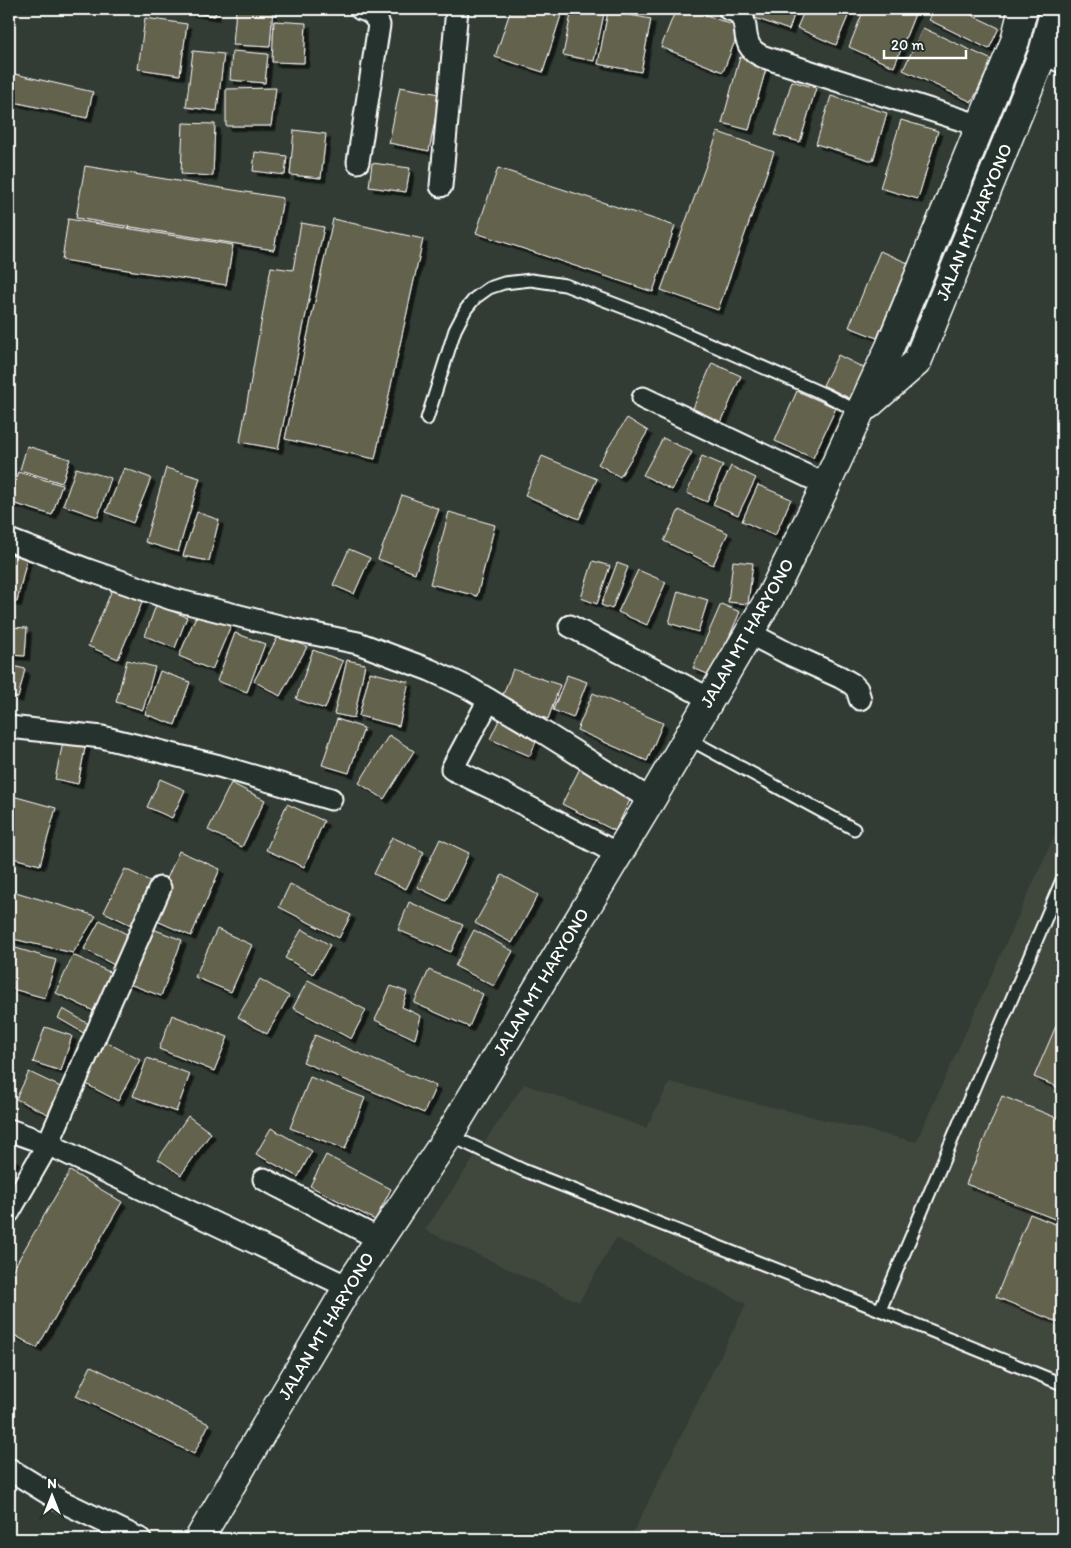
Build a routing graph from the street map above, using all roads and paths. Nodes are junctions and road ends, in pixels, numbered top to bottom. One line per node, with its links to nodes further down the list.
1 (361, 9): 9 (street)
2 (457, 9): 10 (street)
3 (729, 9): 8 (street)
4 (1024, 9): 8 (main road, JALAN MT HARYONO)
5 (1055, 9): 7 (main road, JALAN MT HARYONO)
6 (1062, 28): 7 (main road)
7 (1053, 58): 12 (main road, JALAN MT HARYONO)
8 (981, 126): 12 (main road, JALAN MT HARYONO)
9 (358, 162)
10 (441, 186)
11 (642, 398): 14 (street)
12 (859, 412): 13 (lane); 14 (main road, JALAN MT HARYONO)
13 (427, 419)
14 (826, 485): 17 (main road, JALAN MT HARYONO)
15 (9, 540): 20 (street)
16 (570, 626): 18 (street)
17 (749, 633): 18 (main road, JALAN MT HARYONO); 19 (street)
18 (710, 699): 22 (main road, JALAN MT HARYONO)
19 (860, 699)
20 (488, 700): 24 (street); 26 (street)
21 (9, 727): 23 (street)
22 (687, 738): 24 (main road, JALAN MT HARYONO); 25 (lane)
23 (331, 800)
24 (651, 800): 26 (main road, JALAN MT HARYONO)
25 (854, 828)
26 (618, 854): 30 (main road, JALAN MT HARYONO)
27 (1062, 880): 36 (lane)
28 (160, 888): 31 (street)
29 (9, 1130): 31 (street)
30 (448, 1136): 34 (main road, JALAN MT HARYONO); 36 (lane)
31 (48, 1144): 33 (street); 35 (street)
32 (264, 1179): 34 (street)
33 (9, 1212)
34 (379, 1240): 35 (main road, JALAN MT HARYONO)
35 (348, 1287): 40 (main road, JALAN MT HARYONO)
36 (880, 1310): 37 (lane)
37 (1062, 1384)
38 (9, 1469): 39 (street)
39 (140, 1539)
40 (199, 1539)

